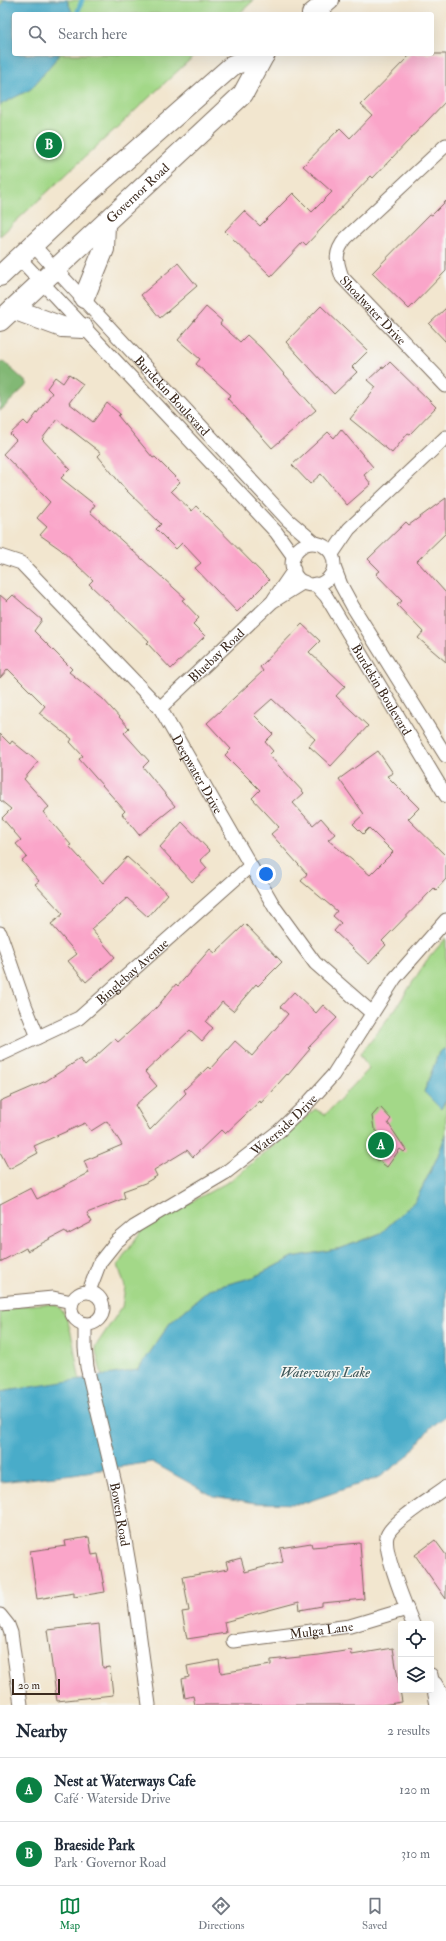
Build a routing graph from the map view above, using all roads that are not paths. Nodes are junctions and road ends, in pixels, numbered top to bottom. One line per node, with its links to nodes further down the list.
1 (329, 0): 2 (main road)
2 (314, 12)
3 (258, 56): 7 (main road, Governor Road)
4 (263, 56): 6 (main road, Governor Road)
5 (446, 145): 13 (street, Shoalwater Drive)
6 (105, 224): 8 (main road, Governor Road); 10 (main road)
7 (26, 251): 8 (street, Burdekin Boulevard); 8 (street, Burdekin Boulevard); 9 (main road, Governor Road)
8 (49, 275): 10 (street, Burdekin Boulevard); 11 (main road, Governor Road); 12 (street, Burdekin Boulevard)
9 (0, 276)
10 (84, 298): 16 (street, Burdekin Boulevard)
11 (7, 315): 12 (main road)
12 (83, 328): 19 (street, Burdekin Boulevard)
13 (446, 386)
14 (445, 440): 15 (street)
15 (350, 529): 16 (street); 17 (street)
16 (318, 544): 17 (street); 19 (street)
17 (332, 554): 20 (street)
18 (0, 556): 24 (street, Deepwater Drive)
19 (294, 557): 21 (street)
20 (334, 567): 22 (street); 25 (street, Burdekin Boulevard)
21 (294, 570): 22 (street); 23 (street, Bluebay Road)
22 (310, 583): 23 (street, Bluebay Road); 26 (street, Burdekin Boulevard)
23 (272, 602): 24 (street, Bluebay Road)
24 (160, 708): 27 (street, Deepwater Drive)
25 (446, 756)
26 (446, 796)
27 (250, 866): 30 (street, Deepwater Drive); 31 (street, Binglebay Avenue)
28 (446, 920): 30 (street, Waterside Drive)
29 (0, 933): 31 (street)
30 (372, 1013): 33 (street, Waterside Drive)
31 (38, 1037): 32 (street, Binglebay Avenue)
32 (0, 1055)
33 (89, 1291): 34 (street); 36 (street)
34 (72, 1302): 35 (street); 36 (street)
35 (0, 1303)
36 (85, 1324): 46 (street, Bowen Road)
37 (446, 1487): 38 (street)
38 (407, 1609): 40 (street); 41 (street, Mulga Lane)
39 (0, 1616): 45 (street)
40 (411, 1621)
41 (233, 1641)
42 (434, 1681): 44 (street)
43 (434, 1689): 47 (street)
44 (446, 1700)
45 (22, 1705)
46 (149, 1705)
47 (437, 1705)

